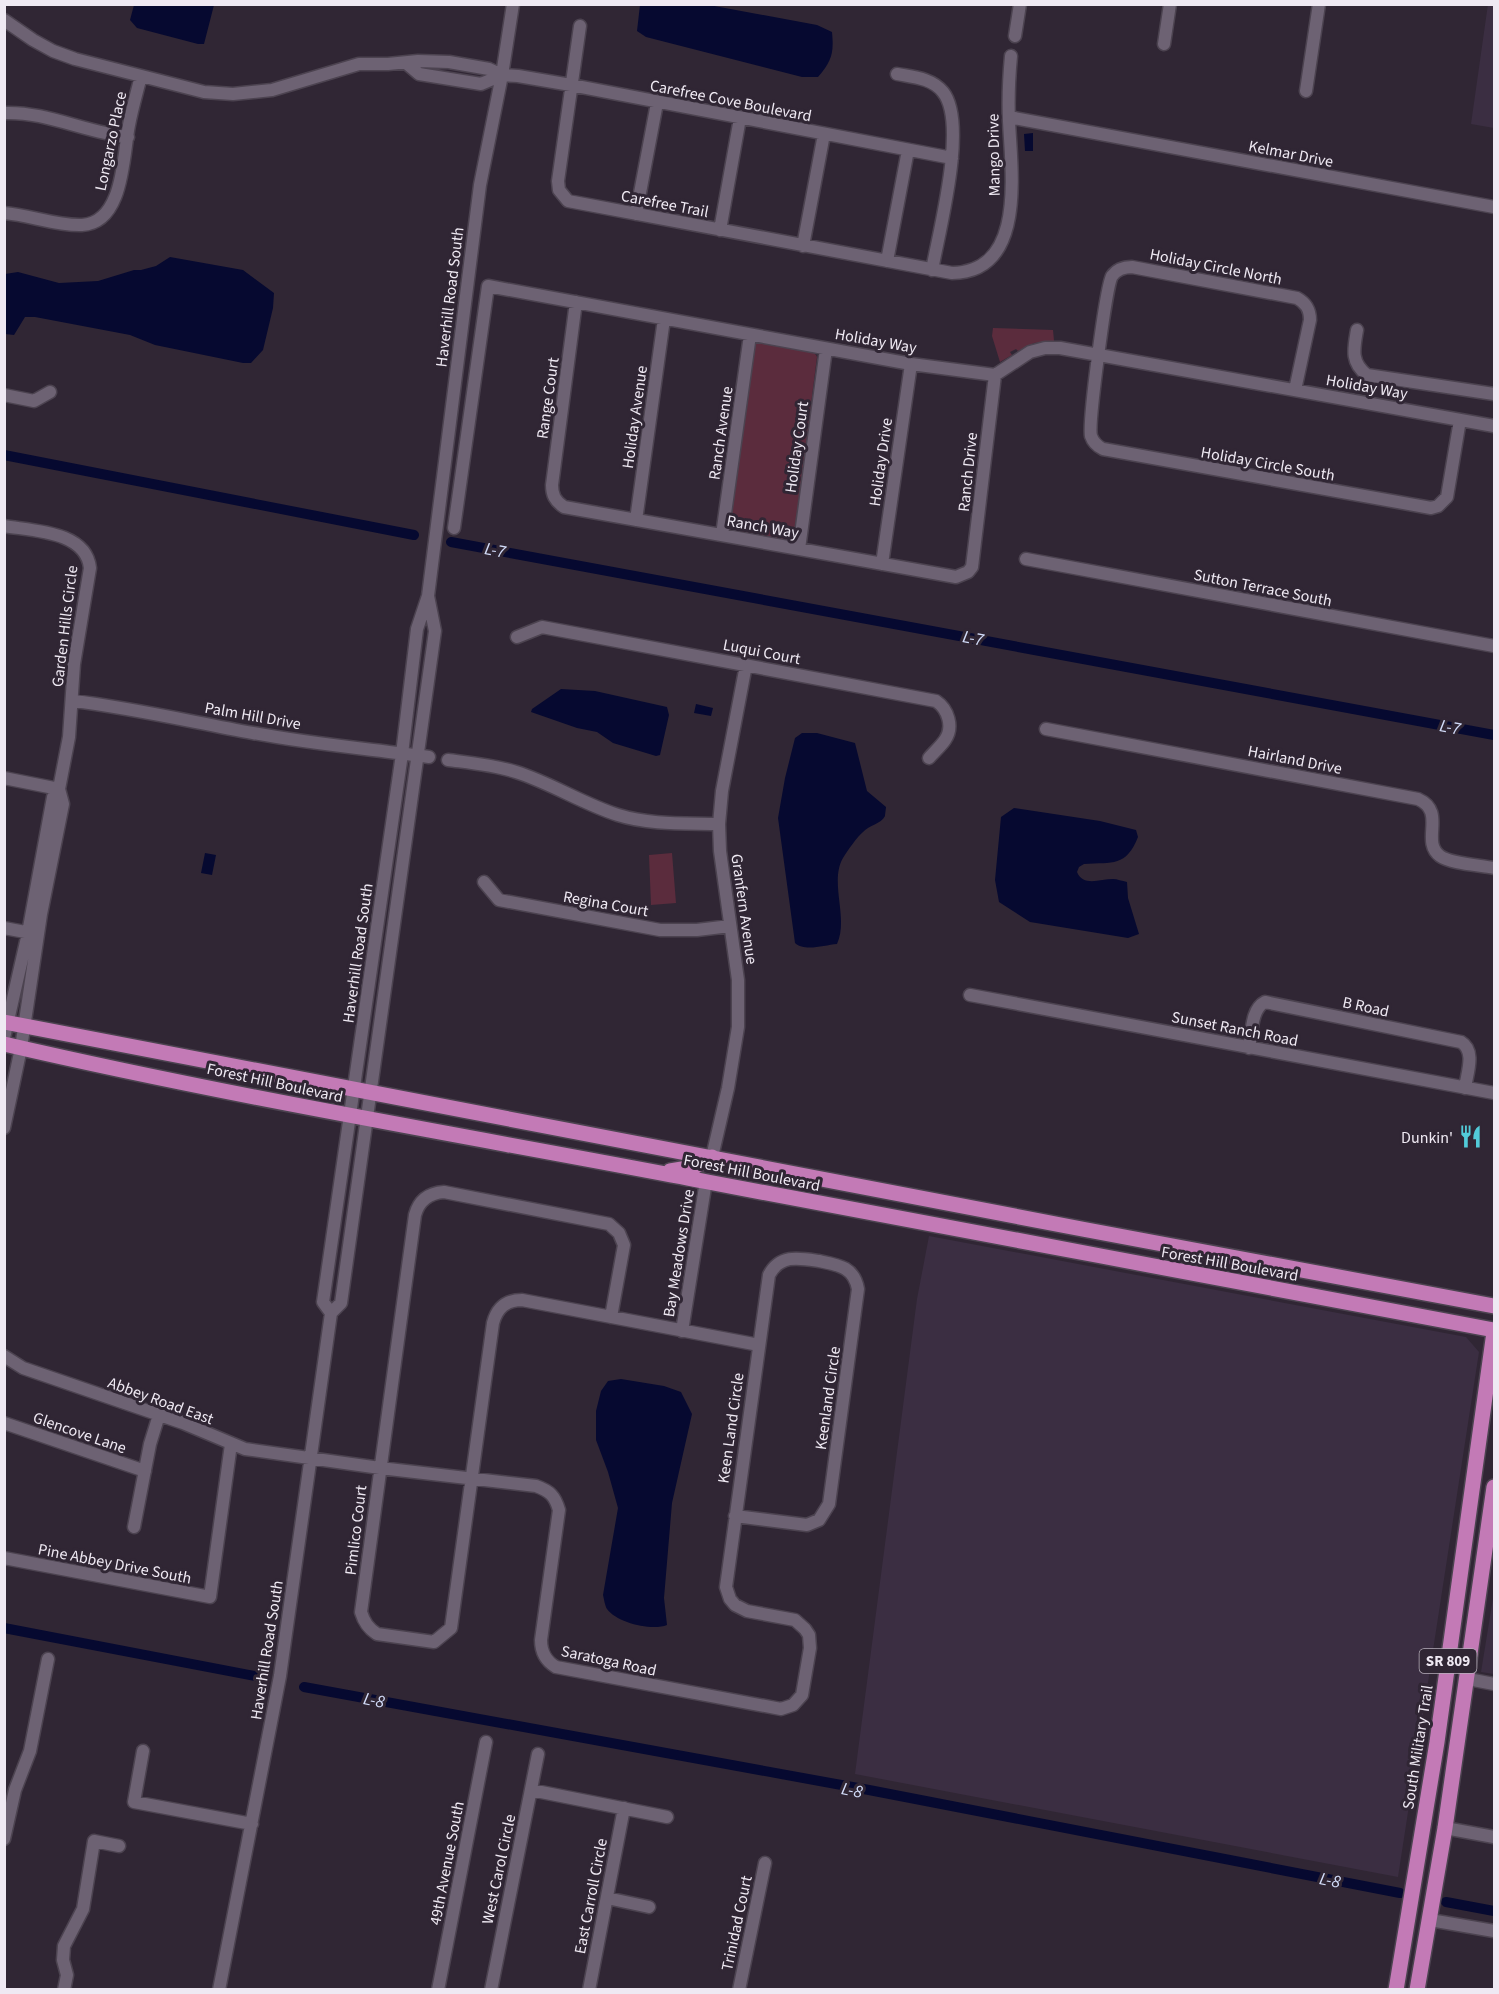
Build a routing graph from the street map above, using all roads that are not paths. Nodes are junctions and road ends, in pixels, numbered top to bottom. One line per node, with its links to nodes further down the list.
1 (513, 4): 11 (street, Haverhill Road South)
2 (1020, 4): 7 (street)
3 (1170, 4): 8 (street)
4 (1319, 4): 14 (street)
5 (4, 20): 12 (street, Carefree Cove Boulevard)
6 (580, 26): 13 (street, Carefree Trail)
7 (1015, 36)
8 (1164, 44)
9 (1011, 56): 17 (street, Mango Drive)
10 (897, 74): 22 (street)
11 (502, 75): 12 (street, Carefree Cove Boulevard); 13 (street, Carefree Cove Boulevard); 53 (street, Haverhill Road South)
12 (141, 76): 20 (street, Longarzo Place)
13 (571, 85): 15 (street, Carefree Cove Boulevard); 25 (street, Carefree Trail)
14 (1306, 91)
15 (657, 103): 18 (street, Carefree Cove Boulevard); 25 (street)
16 (4, 113): 20 (street)
17 (1009, 117): 23 (street, Kelmar Drive); 29 (street, Mango Drive)
18 (740, 118): 19 (street, Carefree Cove Boulevard); 26 (street)
19 (824, 134): 21 (street, Carefree Cove Boulevard); 27 (street)
20 (128, 137): 24 (street, Longarzo Place)
21 (908, 150): 22 (street, Carefree Cove Boulevard); 28 (street)
22 (952, 158): 29 (street)
23 (1494, 207)
24 (4, 213)
25 (636, 214): 26 (street, Carefree Trail)
26 (720, 230): 27 (street, Carefree Trail)
27 (803, 246): 28 (street, Carefree Trail)
28 (887, 261): 29 (street, Carefree Trail)
29 (932, 270)
30 (576, 302): 31 (street, Holiday Way); 44 (street, Range Court); 47 (street, Holiday Way)
31 (664, 319): 33 (street, Holiday Way); 45 (street, Holiday Avenue)
32 (1357, 330): 40 (street)
33 (750, 335): 34 (street, Holiday Way); 48 (street, Ranch Avenue)
34 (826, 349): 36 (street, Holiday Way); 49 (street, Holiday Court)
35 (1099, 354): 37 (street, Holiday Way); 38 (street, Holiday Way); 38 (street, Holiday Circle North); 42 (street, Holiday Circle South)
36 (911, 364): 37 (street, Holiday Way); 51 (street, Holiday Drive)
37 (995, 375): 52 (street, Ranch Drive)
38 (1295, 390): 42 (street, Holiday Way)
39 (50, 392): 41 (street)
40 (1494, 394)
41 (4, 395)
42 (1460, 420): 43 (street, Holiday Way)
43 (1494, 426)
44 (554, 498): 45 (street, Ranch Way)
45 (636, 520): 48 (street, Ranch Way)
46 (4, 526): 57 (street, Garden Hills Circle)
47 (454, 528)
48 (722, 535): 49 (street, Ranch Way)
49 (799, 549): 51 (street, Ranch Way)
50 (1026, 559): 55 (street, Sutton Terrace South)
51 (882, 564): 52 (street, Ranch Way)
52 (968, 572)
53 (428, 596): 59 (street, Haverhill Road South); 60 (street, Haverhill Road South)
54 (517, 637): 56 (street, Luqui Court)
55 (1494, 646)
56 (746, 665): 62 (street, Luqui Court); 66 (street, Granfern Avenue)
57 (72, 701): 59 (street, Palm Hill Drive); 65 (street, Garden Hills Circle)
58 (1046, 729): 67 (street, Hairland Drive)
59 (402, 754): 60 (street, Palm Hill Drive); 79 (street, Haverhill Road South)
60 (416, 755): 61 (street, Palm Hill Drive); 80 (street, Haverhill Road South)
61 (429, 757)
62 (929, 758)
63 (448, 760): 66 (street)
64 (4, 778): 65 (street)
65 (59, 789): 71 (street, Garden Hills Circle)
66 (719, 824): 69 (street, Granfern Avenue)
67 (1494, 868)
68 (484, 882): 69 (street, Regina Court)
69 (730, 926): 85 (street, Granfern Avenue)
70 (4, 928): 71 (street)
71 (33, 933): 73 (street, Garden Hills Circle); 74 (street, Garden Hills Circle)
72 (970, 995): 77 (street, Sunset Ranch Road)
73 (24, 1025): 74 (main road, Forest Hill Boulevard); 76 (street, Garden Hills Circle); 79 (main road, Forest Hill Boulevard)
74 (6, 1027)
75 (4, 1044): 76 (main road, Forest Hill Boulevard)
76 (21, 1048): 82 (main road, Forest Hill Boulevard); 84 (street, Garden Hills Circle)
77 (1249, 1048): 78 (street, Sunset Ranch Road); 78 (street, B Road)
78 (1465, 1088): 81 (street, Sunset Ranch Road)
79 (354, 1089): 80 (main road, Forest Hill Boulevard); 82 (street, Haverhill Road South)
80 (372, 1093): 83 (street, Haverhill Road South); 85 (main road, Forest Hill Boulevard)
81 (1494, 1093)
82 (350, 1116): 83 (main road, Forest Hill Boulevard); 97 (street, Haverhill Road South)
83 (368, 1120): 87 (main road, Forest Hill Boulevard); 97 (street, Haverhill Road South)
84 (4, 1128)
85 (712, 1157): 86 (main road, Forest Hill Boulevard); 87 (main road)
86 (764, 1167): 88 (main road); 89 (main road, Forest Hill Boulevard)
87 (652, 1172): 88 (main road, Forest Hill Boulevard)
88 (706, 1181): 91 (main road, Forest Hill Boulevard); 99 (street, Bay Meadows Drive)
89 (1031, 1219): 90 (main road, Forest Hill Boulevard); 91 (main road)
90 (1063, 1225): 92 (main road); 93 (main road, Forest Hill Boulevard)
91 (994, 1237): 92 (main road, Forest Hill Boulevard)
92 (1030, 1244): 95 (main road, Forest Hill Boulevard)
93 (1241, 1259): 95 (main road); 96 (main road, Forest Hill Boulevard)
94 (777, 1264): 101 (street, Keen Land Circle); 111 (street, Keenland Circle)
95 (1205, 1276): 100 (main road, Forest Hill Boulevard)
96 (1494, 1306)
97 (331, 1313): 106 (street, Haverhill Road South)
98 (611, 1317): 99 (street, Pimlico Court); 107 (street, Pimlico Court); 109 (street, Pimlico Court)
99 (682, 1330): 101 (street, Pimlico Court)
100 (1494, 1331): 114 (main road, South Military Trail / SR 809)
101 (759, 1345): 111 (street, Keen Land Circle)
102 (4, 1356): 103 (street, Abbey Road East)
103 (159, 1415): 105 (street, Abbey Road East); 108 (street, Glencove Lane)
104 (4, 1423): 108 (street, Glencove Lane)
105 (231, 1444): 106 (street, Abbey Road East); 113 (street, Pine Abbey Drive South)
106 (311, 1458): 107 (street, Saratoga Road); 126 (street, Haverhill Road South)
107 (380, 1468): 109 (street, Saratoga Road); 109 (street, Pimlico Court)
108 (145, 1471): 112 (street, Glencove Lane)
109 (471, 1478): 111 (street, Saratoga Road)
110 (1494, 1487): 116 (main road, SR 809)
111 (735, 1516)
112 (134, 1527)
113 (4, 1558)
114 (1459, 1589): 118 (main road); 120 (main road, South Military Trail / SR 809)
115 (48, 1659): 129 (street)
116 (1468, 1679): 117 (street); 118 (main road, SR 809)
117 (1494, 1684)
118 (1460, 1730): 127 (main road, SR 809)
119 (486, 1742): 139 (street, 49th Avenue South)
120 (1437, 1742): 132 (main road); 143 (main road, South Military Trail / SR 809)
121 (143, 1751): 126 (street)
122 (538, 1754): 123 (street, West Carol Circle)
123 (531, 1790): 124 (street); 140 (street, West Carol Circle)
124 (624, 1808): 125 (street); 133 (street, East Carroll Circle)
125 (667, 1817)
126 (252, 1824): 138 (street, Haverhill Road South)
127 (1445, 1828): 128 (street); 132 (main road, SR 809)
128 (1494, 1837)
129 (4, 1839)
130 (119, 1846): 137 (street)
131 (765, 1863): 142 (street, Trinidad Court)
132 (1439, 1866): 135 (main road, SR 809)
133 (607, 1898): 134 (street); 141 (street, East Carroll Circle)
134 (649, 1907)
135 (1430, 1920): 136 (street); 144 (main road, SR 809)
136 (1494, 1931)
137 (64, 1989)
138 (219, 1989)
139 (438, 1989)
140 (491, 1989)
141 (591, 1989)
142 (739, 1989)
143 (1396, 1989)
144 (1417, 1989)

